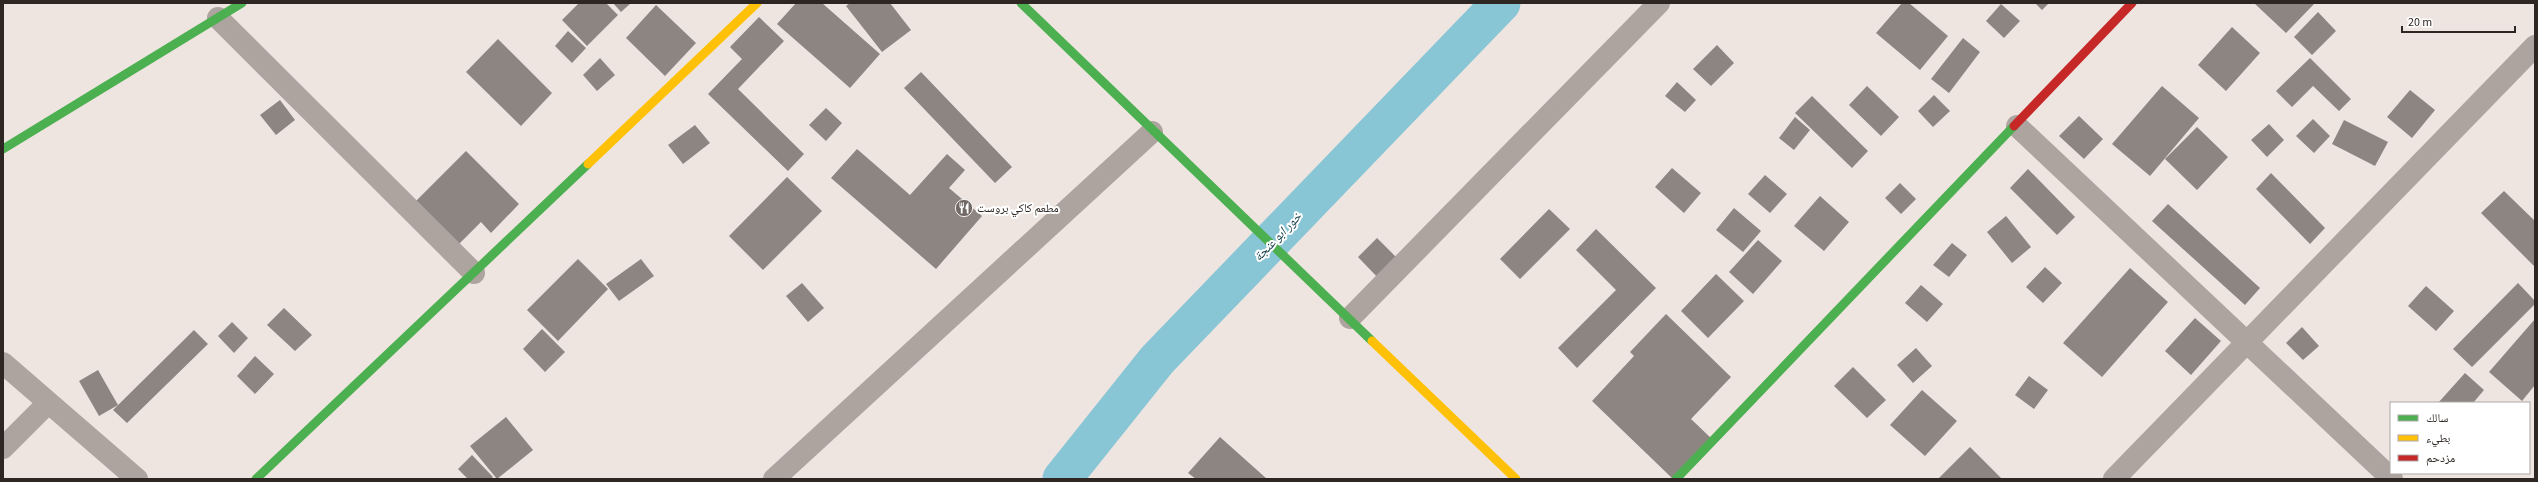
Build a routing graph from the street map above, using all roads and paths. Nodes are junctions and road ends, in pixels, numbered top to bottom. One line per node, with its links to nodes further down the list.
1 (242, 3): 6 (main road)
2 (757, 3): 11 (main road)
3 (1021, 3): 9 (main road)
4 (1659, 3): 12 (street)
5 (2132, 3): 8 (main road)
6 (218, 18): 10 (main road); 11 (street)
7 (2535, 46): 13 (street)
8 (2017, 126): 13 (street); 21 (main road)
9 (1152, 132): 12 (main road); 19 (street)
10 (3, 149)
11 (474, 273): 18 (main road)
12 (1350, 318): 20 (main road)
13 (2247, 343): 22 (street); 23 (street)
14 (3, 363): 15 (street)
15 (47, 404): 16 (street); 17 (street)
16 (3, 448)
17 (137, 479)
18 (256, 479)
19 (774, 479)
20 (1516, 479)
21 (1676, 479)
22 (2114, 479)
23 (2392, 479)

